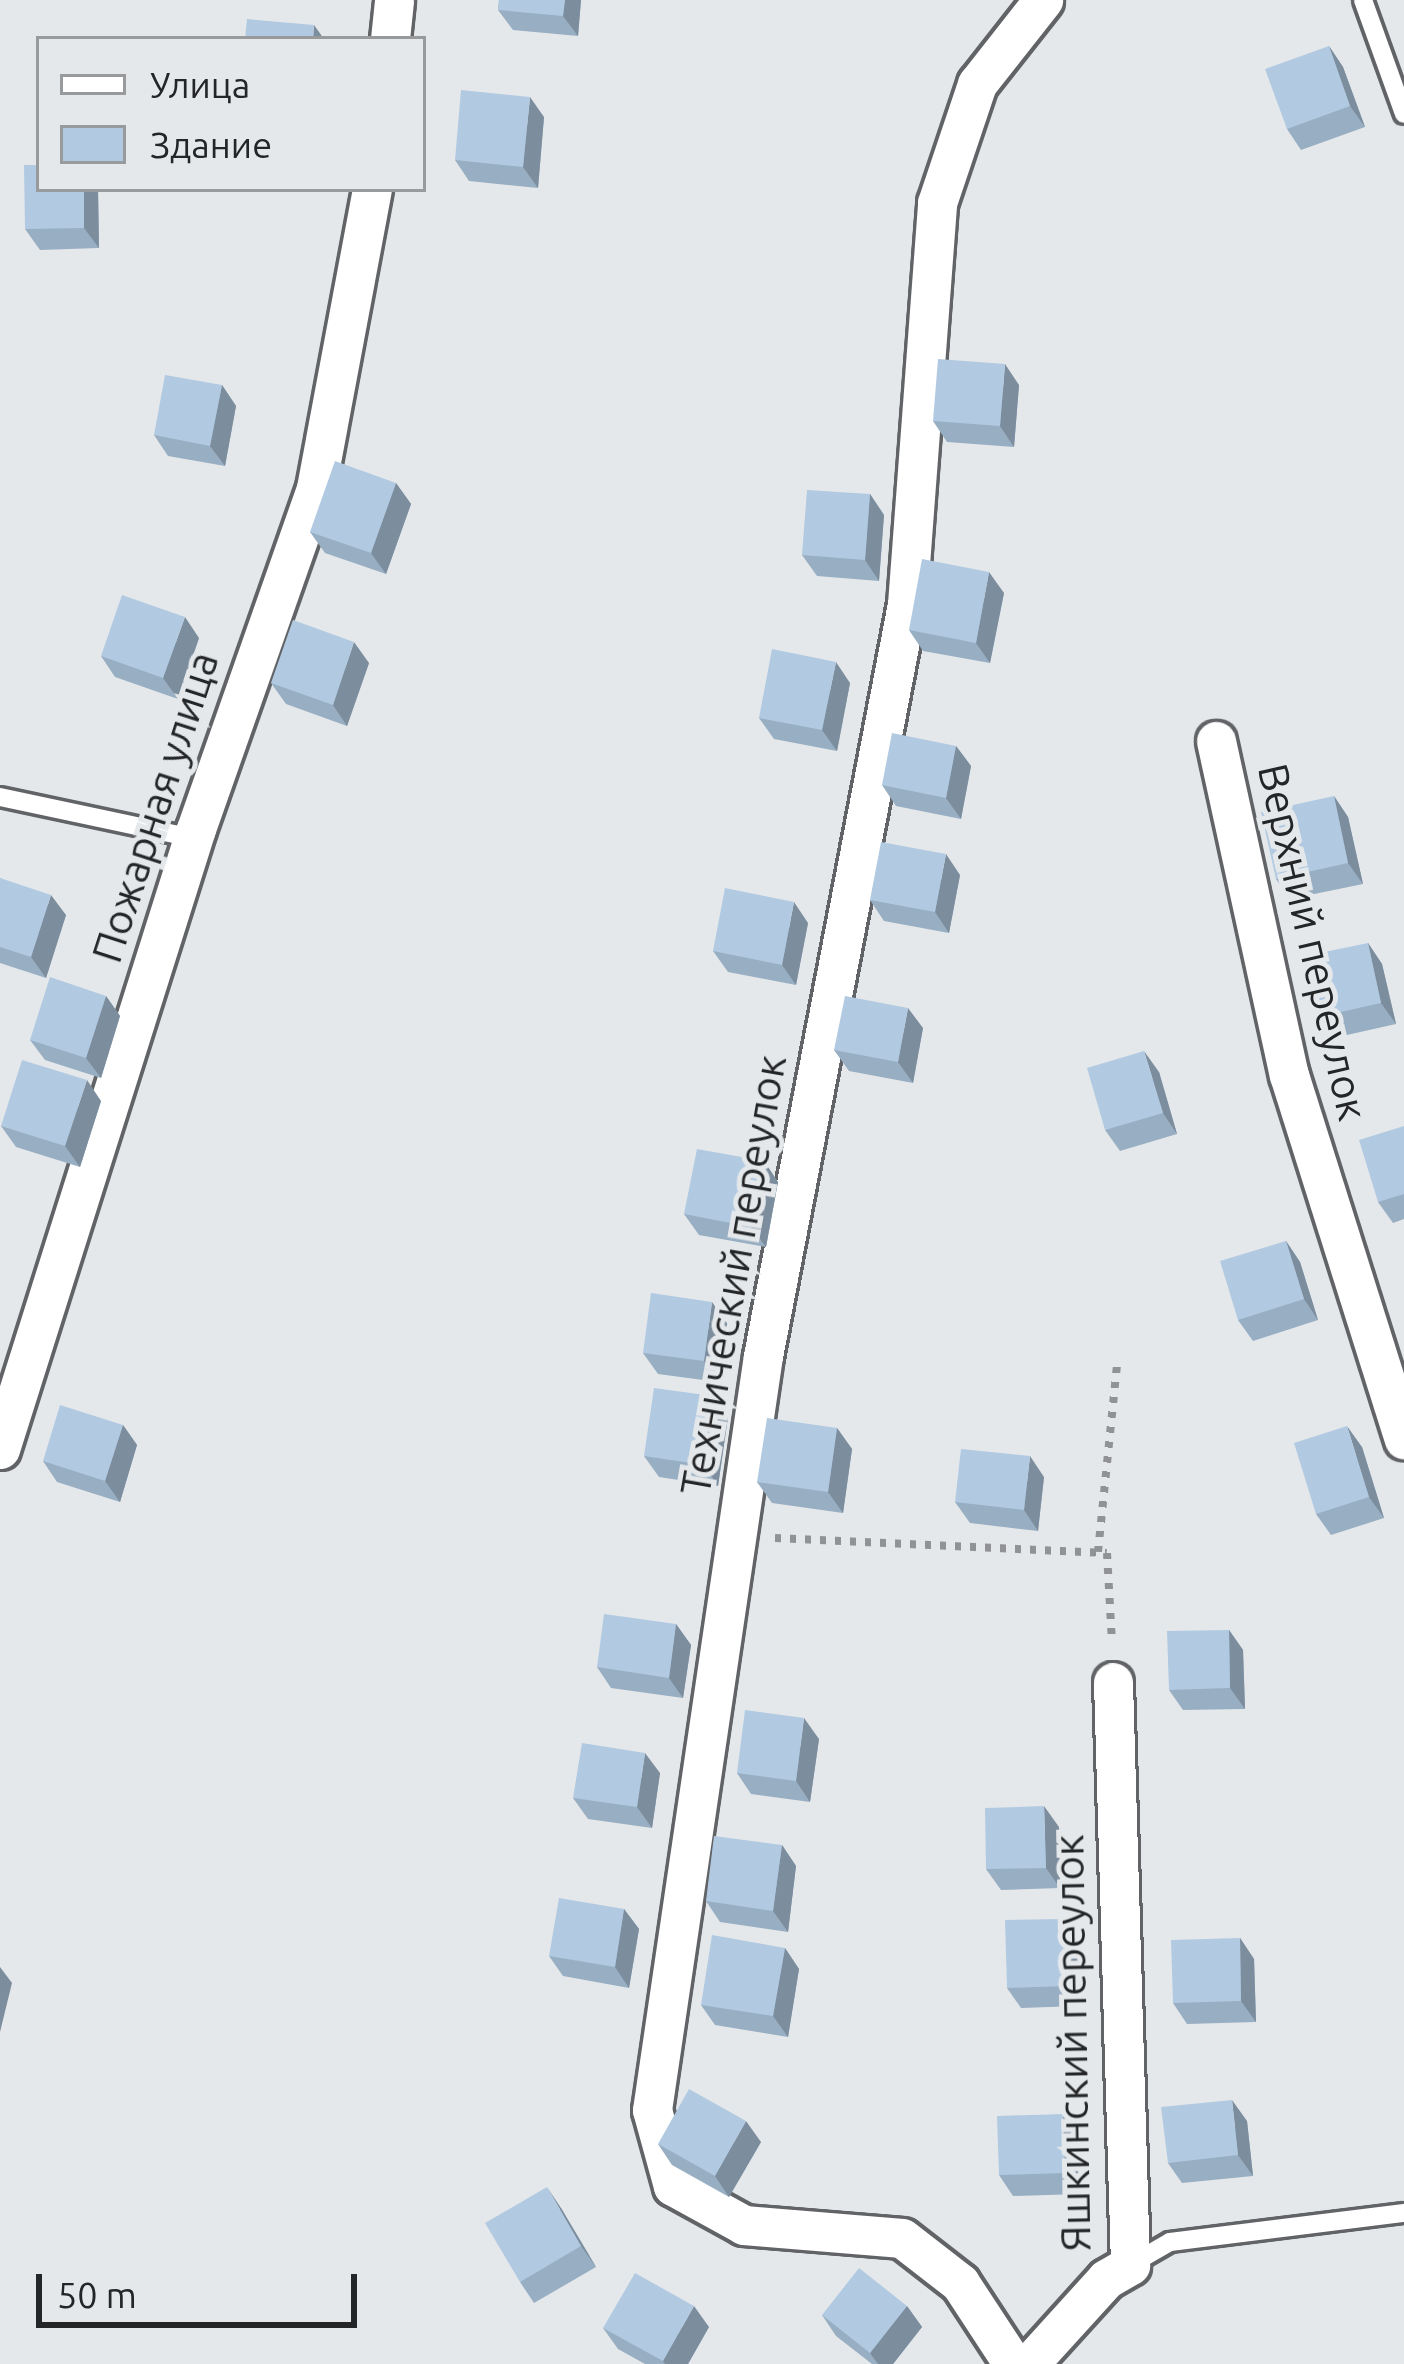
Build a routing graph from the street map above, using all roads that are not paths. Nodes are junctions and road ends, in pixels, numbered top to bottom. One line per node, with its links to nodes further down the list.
1 (394, 0): 4 (street)
2 (1043, 0): 15 (street, Технический переулок)
3 (1363, 0): 5 (lane)
4 (390, 36)
5 (1404, 114)
6 (371, 192): 9 (street, Пожарная улица)
7 (1216, 741): 10 (street, Верхний переулок)
8 (0, 797): 9 (lane)
9 (193, 838): 11 (street, Пожарная улица)
10 (1404, 1439)
11 (0, 1449)
12 (1113, 1682): 14 (street, Яшкинский переулок)
13 (1404, 2213): 14 (lane)
14 (1130, 2265): 16 (street, Яшкинский переулок)
15 (1013, 2364)
16 (1029, 2364)

